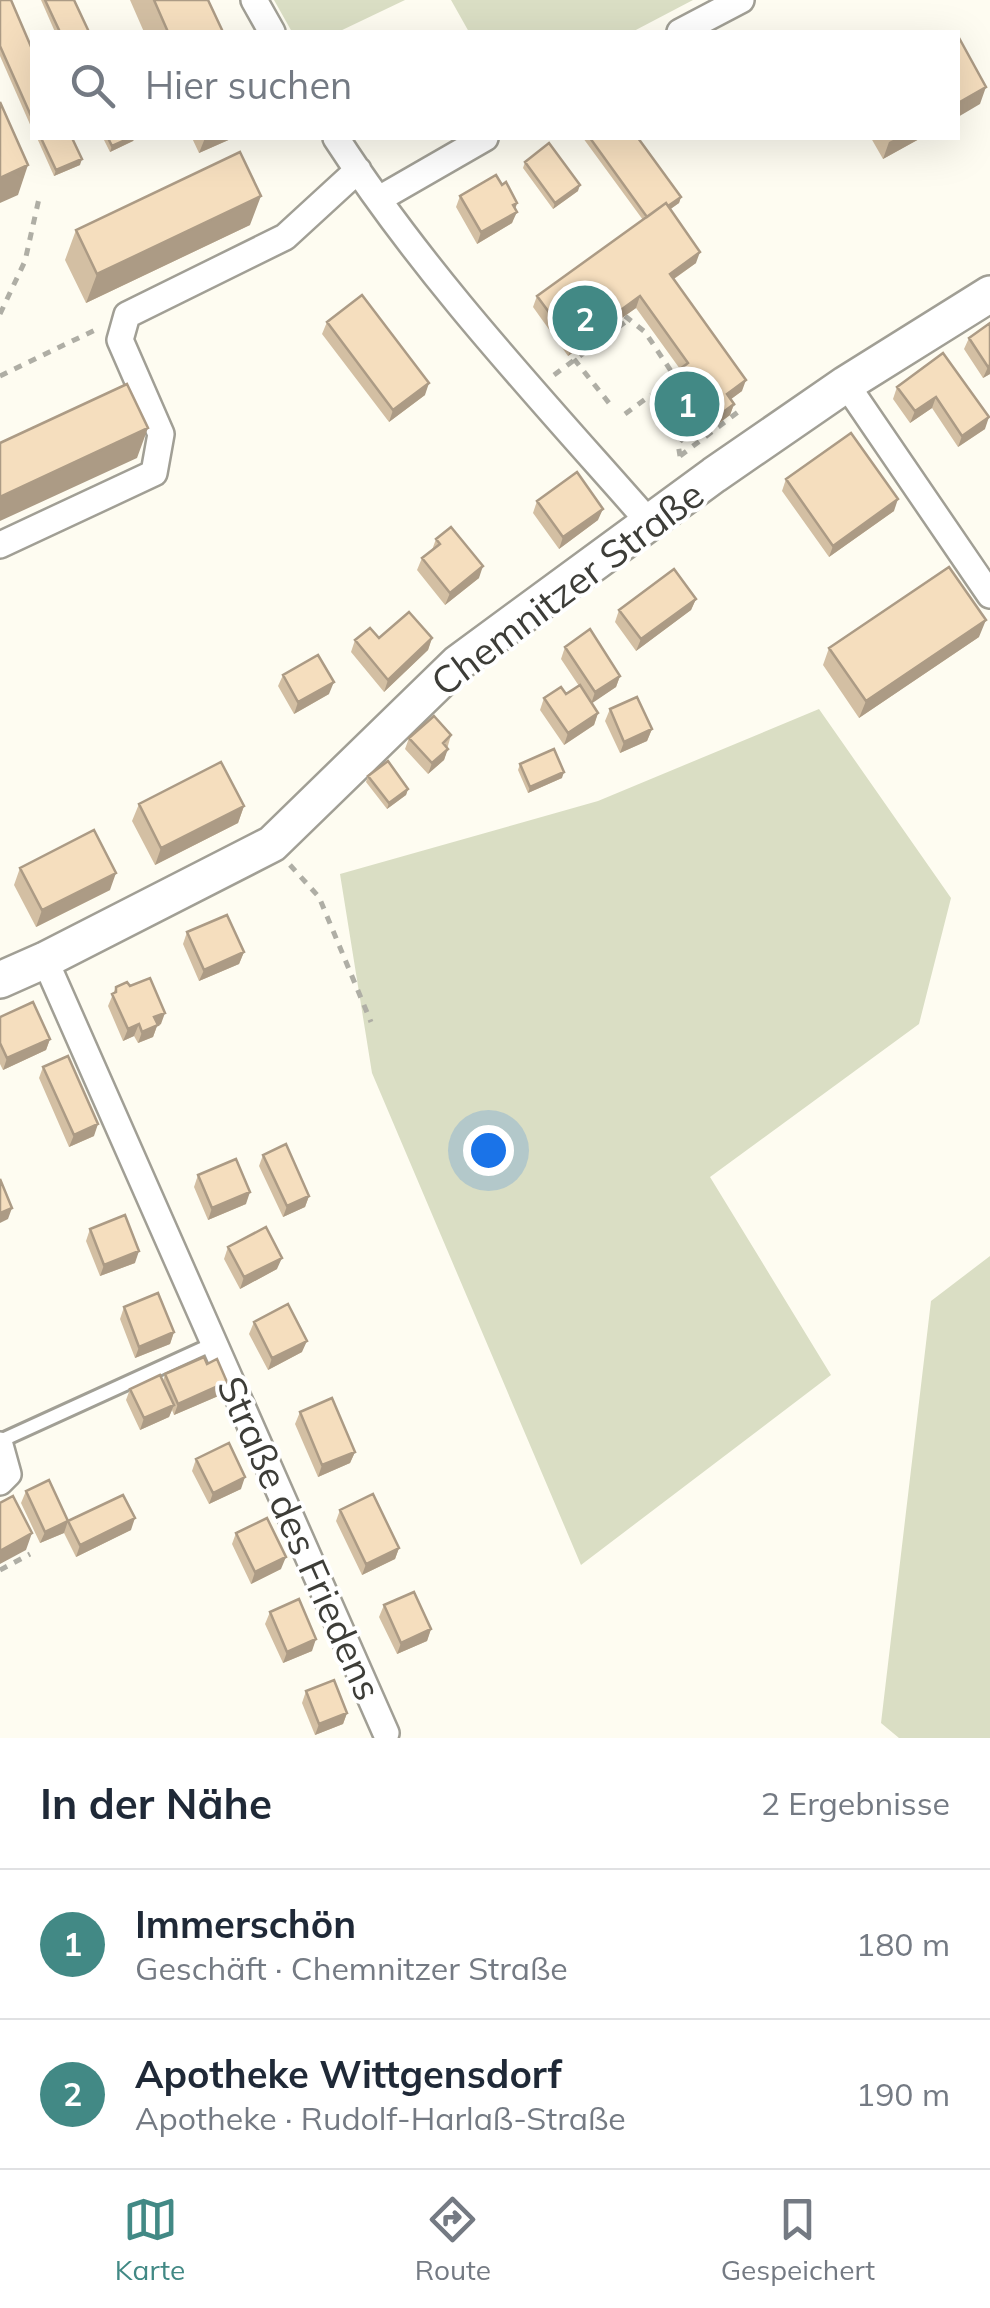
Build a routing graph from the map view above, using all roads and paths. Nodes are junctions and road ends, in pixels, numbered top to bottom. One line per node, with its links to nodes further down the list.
1 (254, 0): 3 (street)
2 (741, 0): 4 (street)
3 (271, 30)
4 (684, 30)
5 (337, 140): 7 (street)
6 (482, 140): 9 (street)
7 (358, 170): 9 (street); 12 (street)
8 (40, 194): 11 (path)
9 (379, 199): 16 (street)
10 (990, 294): 15 (street, Chemnitzer Straße)
11 (0, 314)
12 (127, 315): 14 (path); 22 (street)
13 (574, 359): 16 (path); 17 (path); 19 (path)
14 (0, 376)
15 (846, 384): 21 (street, Chemnitzer Straße); 23 (street)
16 (534, 391): 21 (street)
17 (652, 394): 18 (path); 20 (path)
18 (730, 400)
19 (609, 403)
20 (626, 414)
21 (650, 522): 24 (street, Chemnitzer Straße)
22 (0, 545)
23 (990, 595)
24 (272, 844): 25 (street, Chemnitzer Straße); 27 (path)
25 (45, 960): 26 (street, Chemnitzer Straße); 28 (street, Straße des Friedens)
26 (0, 980)
27 (372, 1022)
28 (215, 1343): 29 (lane, Straße des Friedens); 33 (street, Straße des Friedens)
29 (0, 1443): 30 (street, Straße des Friedens)
30 (0, 1482)
31 (30, 1554): 32 (path)
32 (0, 1570)
33 (386, 1732)

